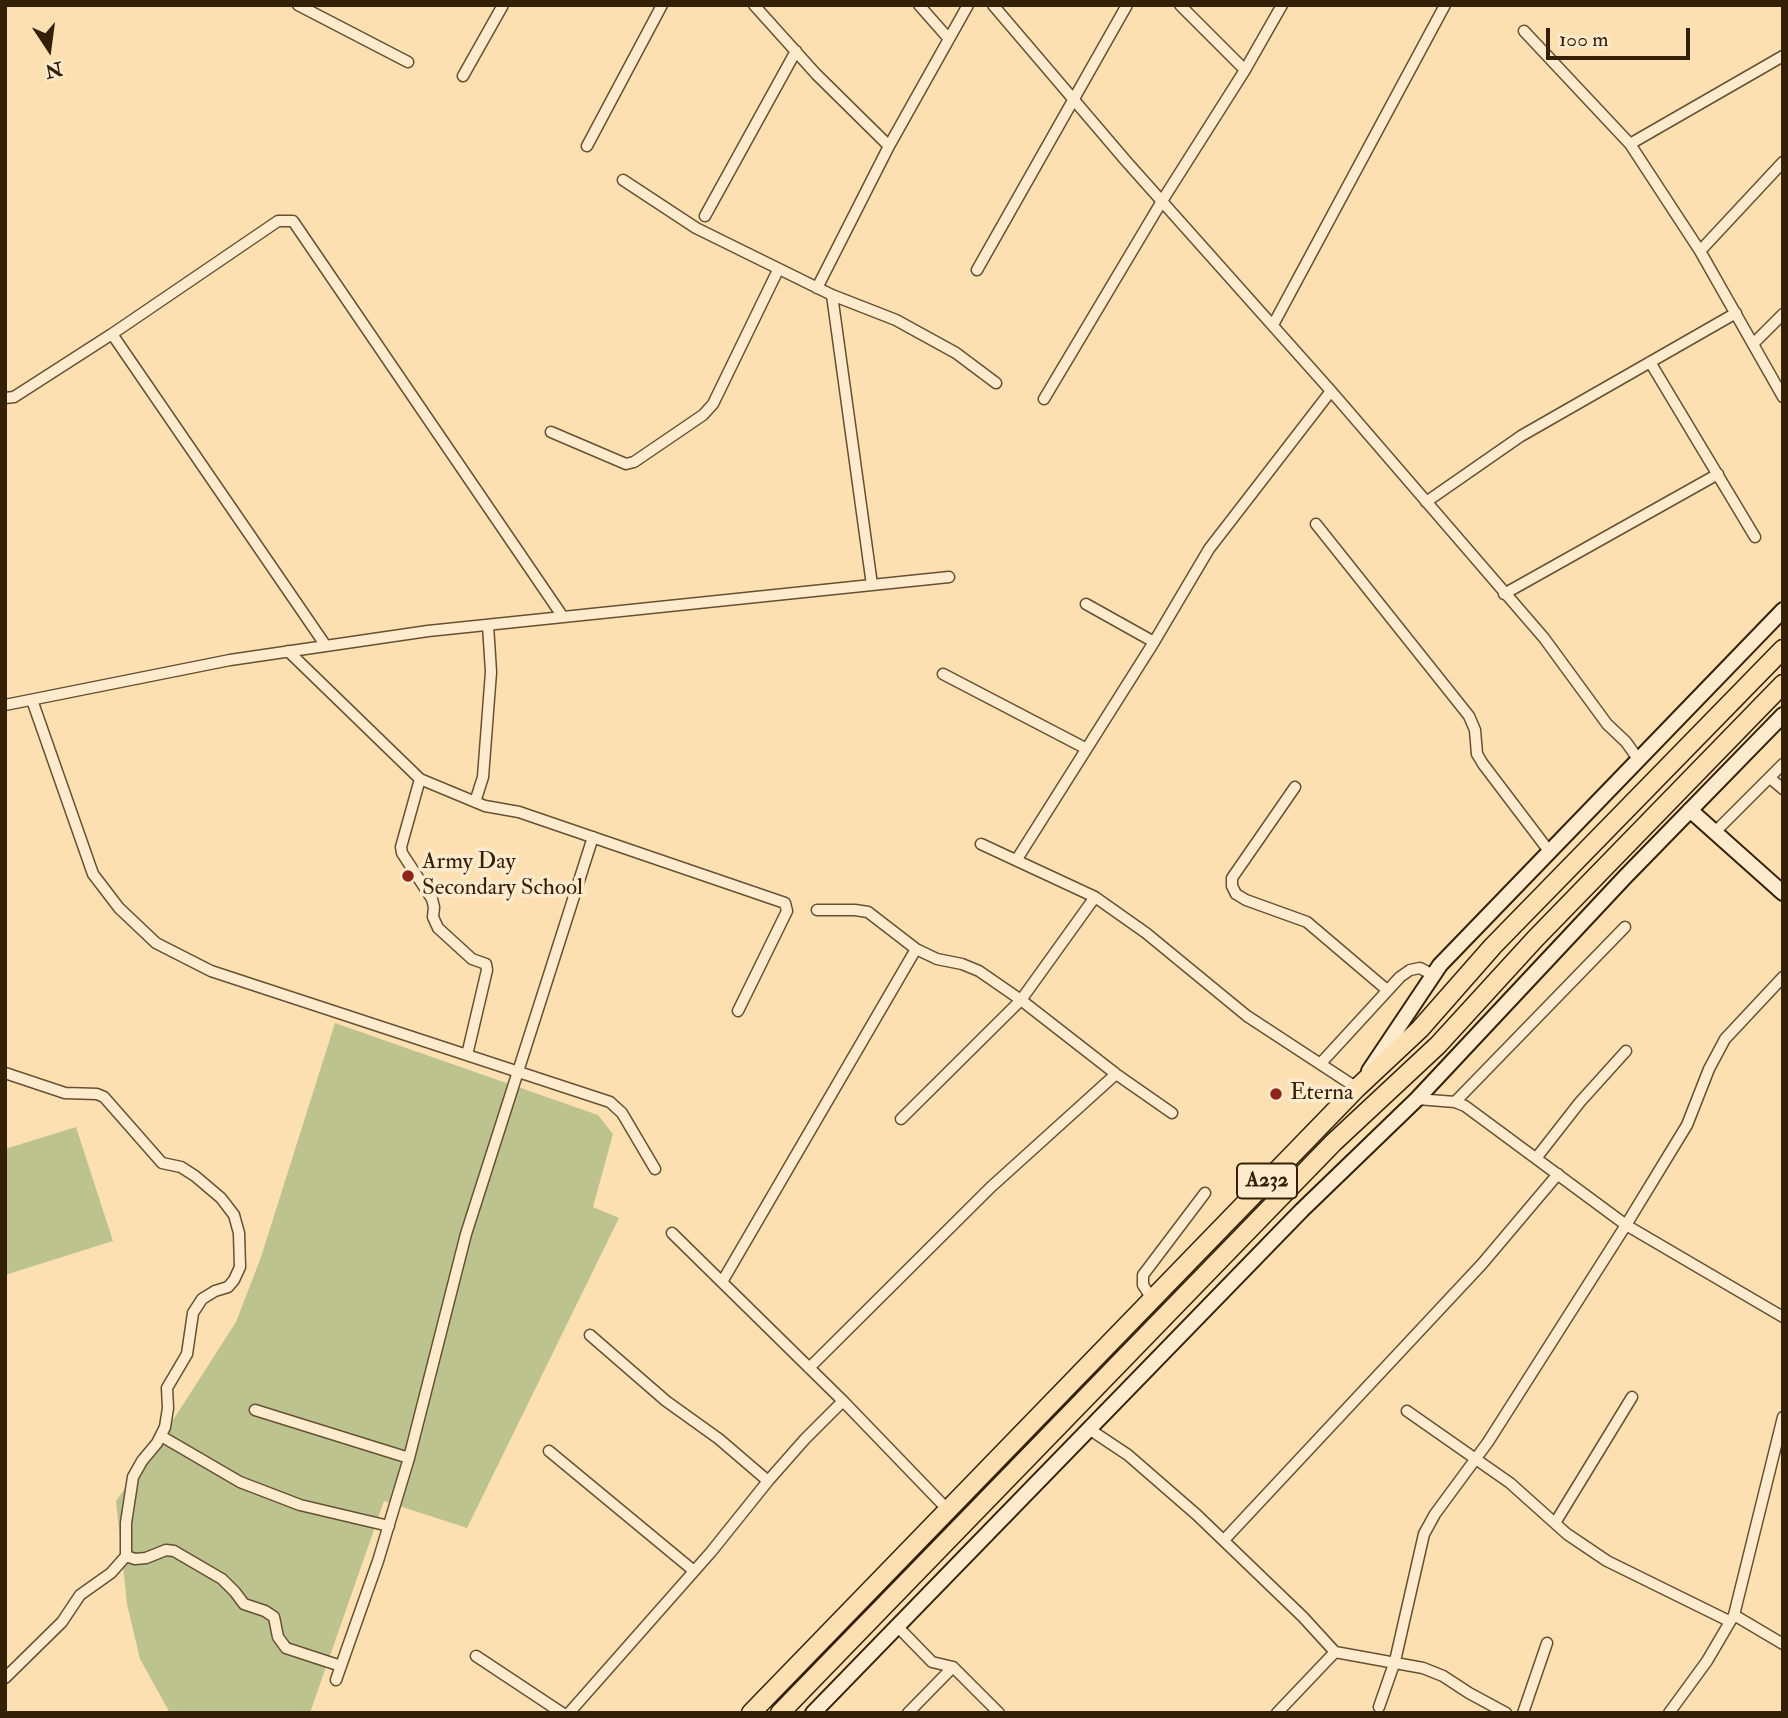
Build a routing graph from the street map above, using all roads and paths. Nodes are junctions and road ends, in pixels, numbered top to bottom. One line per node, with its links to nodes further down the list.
1 (298, 5): 18 (street)
2 (503, 5): 20 (street)
3 (662, 5): 23 (street)
4 (754, 5): 16 (street)
5 (919, 5): 15 (street)
6 (968, 5): 15 (street)
7 (993, 5): 13 (street)
8 (1008, 5): 13 (street)
9 (1127, 5): 21 (street)
10 (1180, 5): 19 (street)
11 (1282, 5): 19 (street)
12 (1445, 5): 36 (street)
13 (1003, 15): 21 (street)
14 (1524, 31): 22 (street)
15 (949, 39): 24 (street)
16 (796, 51): 24 (street); 28 (street)
17 (1783, 56): 22 (street)
18 (408, 62)
19 (1245, 70): 27 (street)
20 (463, 76)
21 (1074, 98): 27 (street); 31 (street)
22 (1630, 144): 29 (street)
23 (587, 146)
24 (889, 146): 32 (street)
25 (1783, 162): 29 (street)
26 (623, 180): 30 (street)
27 (1162, 201): 36 (street); 44 (street)
28 (705, 216)
29 (1700, 251): 34 (street)
30 (778, 270): 32 (street); 45 (street)
31 (977, 270)
32 (817, 288): 33 (street)
33 (832, 295): 40 (street); 51 (street)
34 (1735, 313): 38 (street); 39 (street)
35 (1783, 314): 38 (street)
36 (1273, 326): 41 (street)
37 (112, 334): 43 (street); 55 (street); 58 (street)
38 (1753, 344): 42 (street)
39 (1650, 362): 46 (street); 47 (street)
40 (996, 383)
41 (1331, 391): 47 (street); 57 (street)
42 (1783, 397)
43 (5, 398)
44 (1044, 399)
45 (551, 432)
46 (1718, 474): 49 (street); 52 (street)
47 (1426, 502): 52 (street)
48 (1316, 524): 78 (street)
49 (1755, 537)
50 (949, 577): 51 (street)
51 (872, 585): 55 (street)
52 (1504, 594): 67 (street)
53 (1086, 604): 57 (street)
54 (1783, 610): 67 (main road)
55 (563, 617): 56 (street)
56 (488, 625): 58 (street); 73 (street)
57 (1154, 642): 66 (street)
58 (326, 646): 60 (street)
59 (1783, 649): 96 (highway, A232)
60 (288, 651): 63 (street); 70 (street)
61 (943, 674): 66 (street)
62 (1783, 684): 144 (highway, A232)
63 (32, 700): 64 (street); 91 (street)
64 (5, 705)
65 (1783, 715): 74 (main road)
66 (1085, 748): 79 (street)
67 (1637, 759): 78 (main road)
68 (1783, 765): 69 (street)
69 (1770, 778): 72 (street); 75 (street)
70 (420, 779): 73 (street); 91 (street)
71 (1295, 787): 87 (street)
72 (1783, 789)
73 (475, 802): 76 (street)
74 (1690, 810): 75 (main road); 97 (main road)
75 (1715, 832): 80 (main road)
76 (593, 838): 89 (street); 93 (street)
77 (981, 844): 79 (street)
78 (1549, 851): 85 (main road)
79 (1017, 859): 81 (street)
80 (1783, 892)
81 (1095, 897): 88 (street); 92 (street)
82 (817, 909): 84 (street)
83 (1625, 928): 98 (street)
84 (916, 949): 88 (street); 107 (street)
85 (1433, 975): 87 (street); 96 (main road)
86 (1783, 977): 105 (street)
87 (1387, 990): 92 (street)
88 (1021, 1000): 95 (street); 100 (street)
89 (738, 1011)
90 (1626, 1051): 101 (street)
91 (467, 1055): 93 (street)
92 (1321, 1063): 96 (street)
93 (518, 1072): 102 (street); 120 (street)
94 (5, 1073): 118 (street)
95 (1116, 1074): 99 (street); 111 (street)
96 (1357, 1088): 108 (highway, A232)
97 (1417, 1099): 98 (street); 117 (main road)
98 (1455, 1102): 101 (street)
99 (1172, 1113)
100 (901, 1119)
101 (1537, 1157): 103 (street)
102 (655, 1170)
103 (1558, 1174): 105 (street); 126 (street)
104 (1205, 1193): 108 (street)
105 (1626, 1225): 109 (street); 121 (street)
106 (672, 1233): 107 (street)
107 (722, 1282): 111 (street)
108 (1152, 1298): 123 (highway, A232)
109 (1783, 1317)
110 (590, 1335): 122 (street)
111 (809, 1368): 113 (street)
112 (1632, 1397): 124 (street)
113 (843, 1401): 122 (street); 123 (street)
114 (255, 1410): 120 (street)
115 (1407, 1411): 121 (street)
116 (1783, 1417): 129 (street)
117 (1089, 1429): 126 (street); 130 (main road)
118 (161, 1436): 125 (street); 127 (street)
119 (549, 1451): 128 (street)
120 (409, 1458): 125 (street)
121 (1475, 1459): 124 (street); 135 (street)
122 (768, 1481): 128 (street)
123 (949, 1511): 143 (highway, A232)
124 (1555, 1523): 129 (street)
125 (389, 1526): 136 (street)
126 (1224, 1540): 133 (street)
127 (126, 1556): 136 (street); 138 (street)
128 (694, 1571): 142 (street)
129 (1731, 1618): 132 (street); 151 (street)
130 (896, 1625): 137 (street); 145 (main road)
131 (1547, 1643): 150 (street)
132 (1783, 1644)
133 (1335, 1651): 135 (street); 148 (street)
134 (476, 1656): 141 (street)
135 (1395, 1661): 140 (street); 149 (street)
136 (341, 1666): 139 (street)
137 (953, 1667): 146 (street); 147 (street)
138 (5, 1678)
139 (336, 1680)
140 (1379, 1707)
141 (562, 1713)
142 (569, 1713)
143 (751, 1713)
144 (780, 1713)
145 (813, 1713)
146 (908, 1713)
147 (999, 1713)
148 (1277, 1713)
149 (1506, 1713)
150 (1523, 1713)
151 (1669, 1713)

